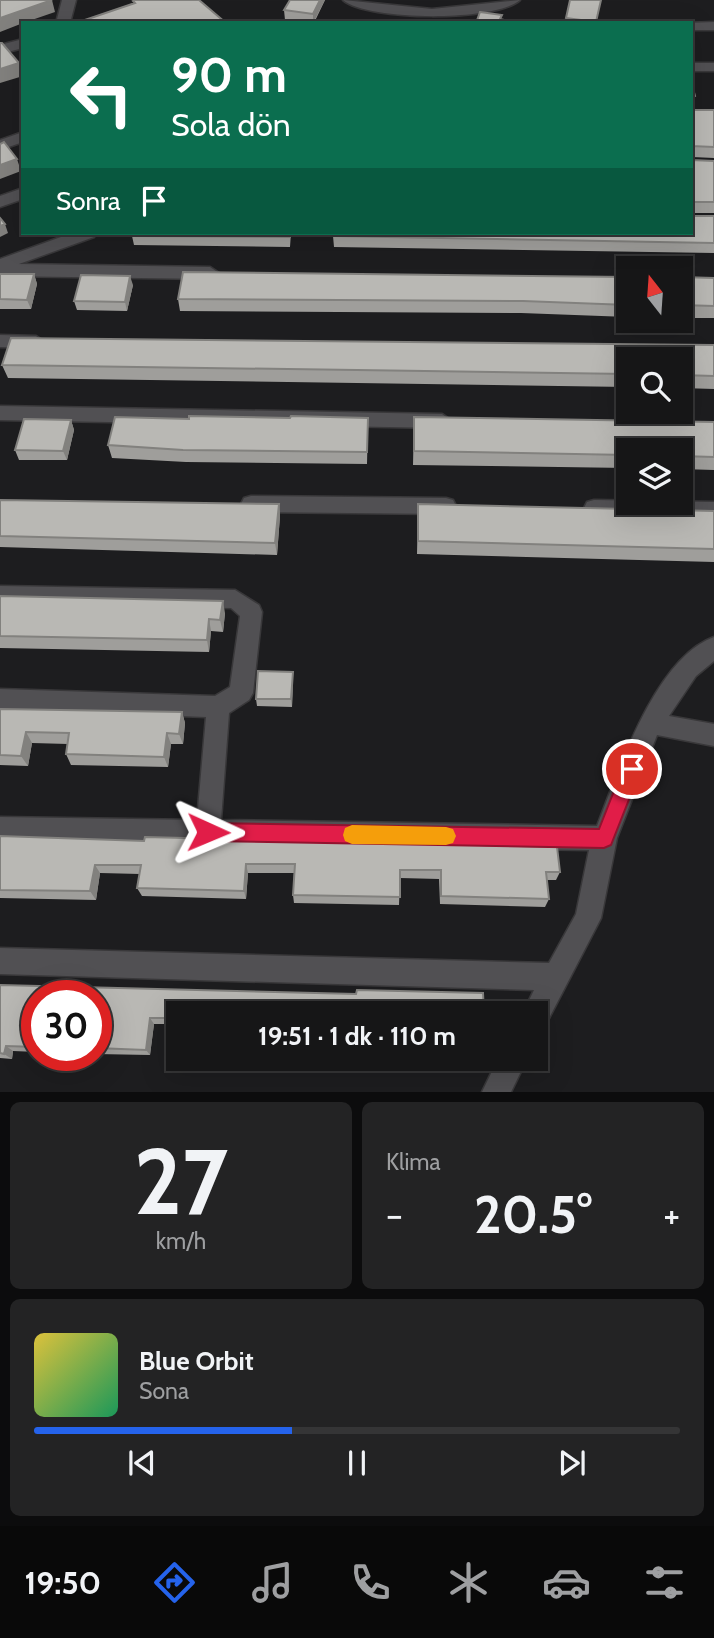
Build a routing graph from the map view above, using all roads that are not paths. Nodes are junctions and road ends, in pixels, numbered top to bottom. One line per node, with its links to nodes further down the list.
1 (69, 0): 4 (street)
2 (350, 0): 3 (street)
3 (513, 0)
4 (63, 21)
5 (693, 26): 6 (street)
6 (714, 26)
7 (21, 44): 8 (street)
8 (0, 50)
9 (693, 67): 10 (street)
10 (714, 67)
11 (21, 138): 12 (street)
12 (0, 145)
13 (21, 194): 14 (street)
14 (0, 202)
15 (83, 235): 16 (street)
16 (0, 268): 17 (street)
17 (223, 274)
18 (0, 341): 19 (street)
19 (55, 342)
20 (0, 413): 21 (street)
21 (467, 422)
22 (233, 504): 23 (street)
23 (467, 507)
24 (577, 508): 25 (street)
25 (714, 510)
26 (0, 595): 29 (street)
27 (714, 647): 30 (street)
28 (0, 699): 29 (street)
29 (218, 707): 33 (street)
30 (650, 723): 31 (street); 34 (street)
31 (714, 735)
32 (0, 829): 33 (street)
33 (208, 832): 34 (street)
34 (604, 838): 36 (street)
35 (0, 961): 36 (street)
36 (554, 977): 37 (street)
37 (542, 1001)
38 (507, 1071): 39 (street)
39 (496, 1092)

